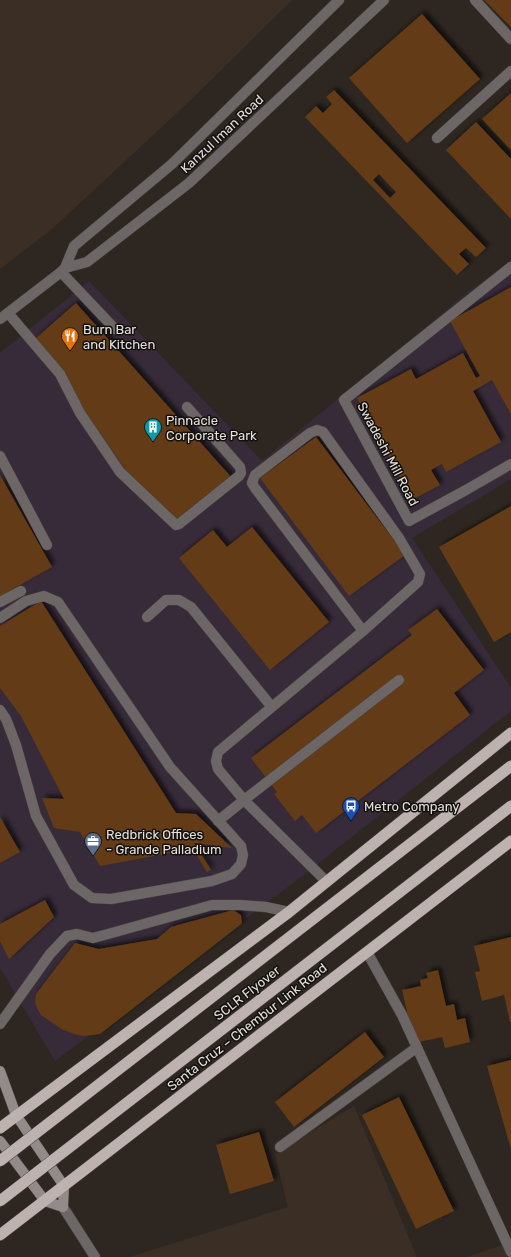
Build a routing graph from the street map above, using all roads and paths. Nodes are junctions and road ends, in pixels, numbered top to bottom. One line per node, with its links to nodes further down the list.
1 (339, 0): 8 (street, Kanzul Iman Road)
2 (384, 0): 8 (street, Kanzul Iman Road)
3 (475, 0): 4 (street)
4 (511, 39)
5 (511, 71): 6 (street)
6 (437, 138)
7 (511, 267): 13 (street, Swadeshi Mill Road)
8 (63, 270): 9 (street, Kanzul Iman Road); 10 (street)
9 (4, 316): 11 (street)
10 (115, 329)
11 (187, 407)
12 (0, 456): 14 (street)
13 (511, 464)
14 (48, 545)
15 (21, 591): 16 (street)
16 (0, 602)
17 (148, 616): 21 (street)
18 (0, 618): 27 (street)
19 (362, 631): 19 (street); 21 (street)
20 (399, 680): 25 (street)
21 (271, 706): 25 (street)
22 (0, 710): 27 (street)
23 (511, 734): 29 (highway)
24 (511, 766): 39 (highway, bridge)
25 (244, 800): 27 (street); 29 (street)
26 (511, 806): 41 (highway, SCLR Flyover, bridge)
27 (218, 821)
28 (511, 841): 31 (highway, Santa Cruz – Chembur Link Road)
29 (327, 882): 30 (highway)
30 (288, 912): 32 (street); 35 (highway)
31 (367, 952): 33 (street); 40 (highway, Santa Cruz – Chembur Link Road)
32 (0, 1024)
33 (416, 1048): 38 (street); 45 (street)
34 (0, 1071): 35 (main road)
35 (16, 1115): 36 (highway); 40 (main road)
36 (0, 1128)
37 (0, 1140): 42 (main road)
38 (280, 1147)
39 (0, 1161)
40 (64, 1186): 42 (highway, Santa Cruz – Chembur Link Road); 43 (main road)
41 (0, 1201)
42 (45, 1201): 43 (main road); 44 (highway, Santa Cruz – Chembur Link Road)
43 (63, 1207): 46 (street)
44 (0, 1235)
45 (511, 1252)
46 (95, 1257)

